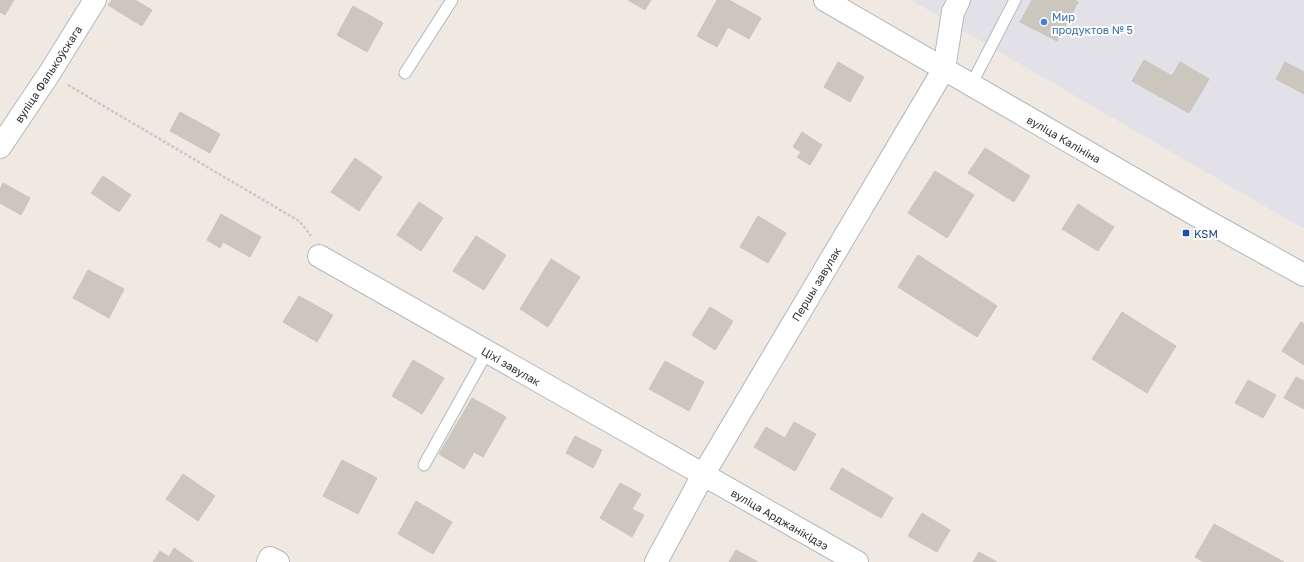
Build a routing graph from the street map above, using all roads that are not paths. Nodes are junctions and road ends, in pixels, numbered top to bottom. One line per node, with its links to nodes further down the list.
1 (95, 0): 9 (street, вуліца Фалькоўскага)
2 (452, 0): 7 (lane)
3 (824, 0): 6 (street, вуліца Калініна)
4 (959, 0): 6 (street, Першы завулак)
5 (1015, 0): 8 (lane)
6 (944, 70): 8 (street, вуліца Калініна); 14 (street, Першы завулак)
7 (405, 73)
8 (971, 85): 11 (street, вуліца Калініна)
9 (0, 147)
10 (319, 256): 12 (street, Ціхі завулак)
11 (1304, 275)
12 (487, 352): 13 (lane); 14 (street, Ціхі завулак)
13 (424, 465)
14 (703, 475): 17 (street, Першы завулак); 18 (street, вуліца Арджанікідзэ)
15 (268, 562): 16 (street)
16 (278, 562)
17 (656, 562)
18 (857, 562)

